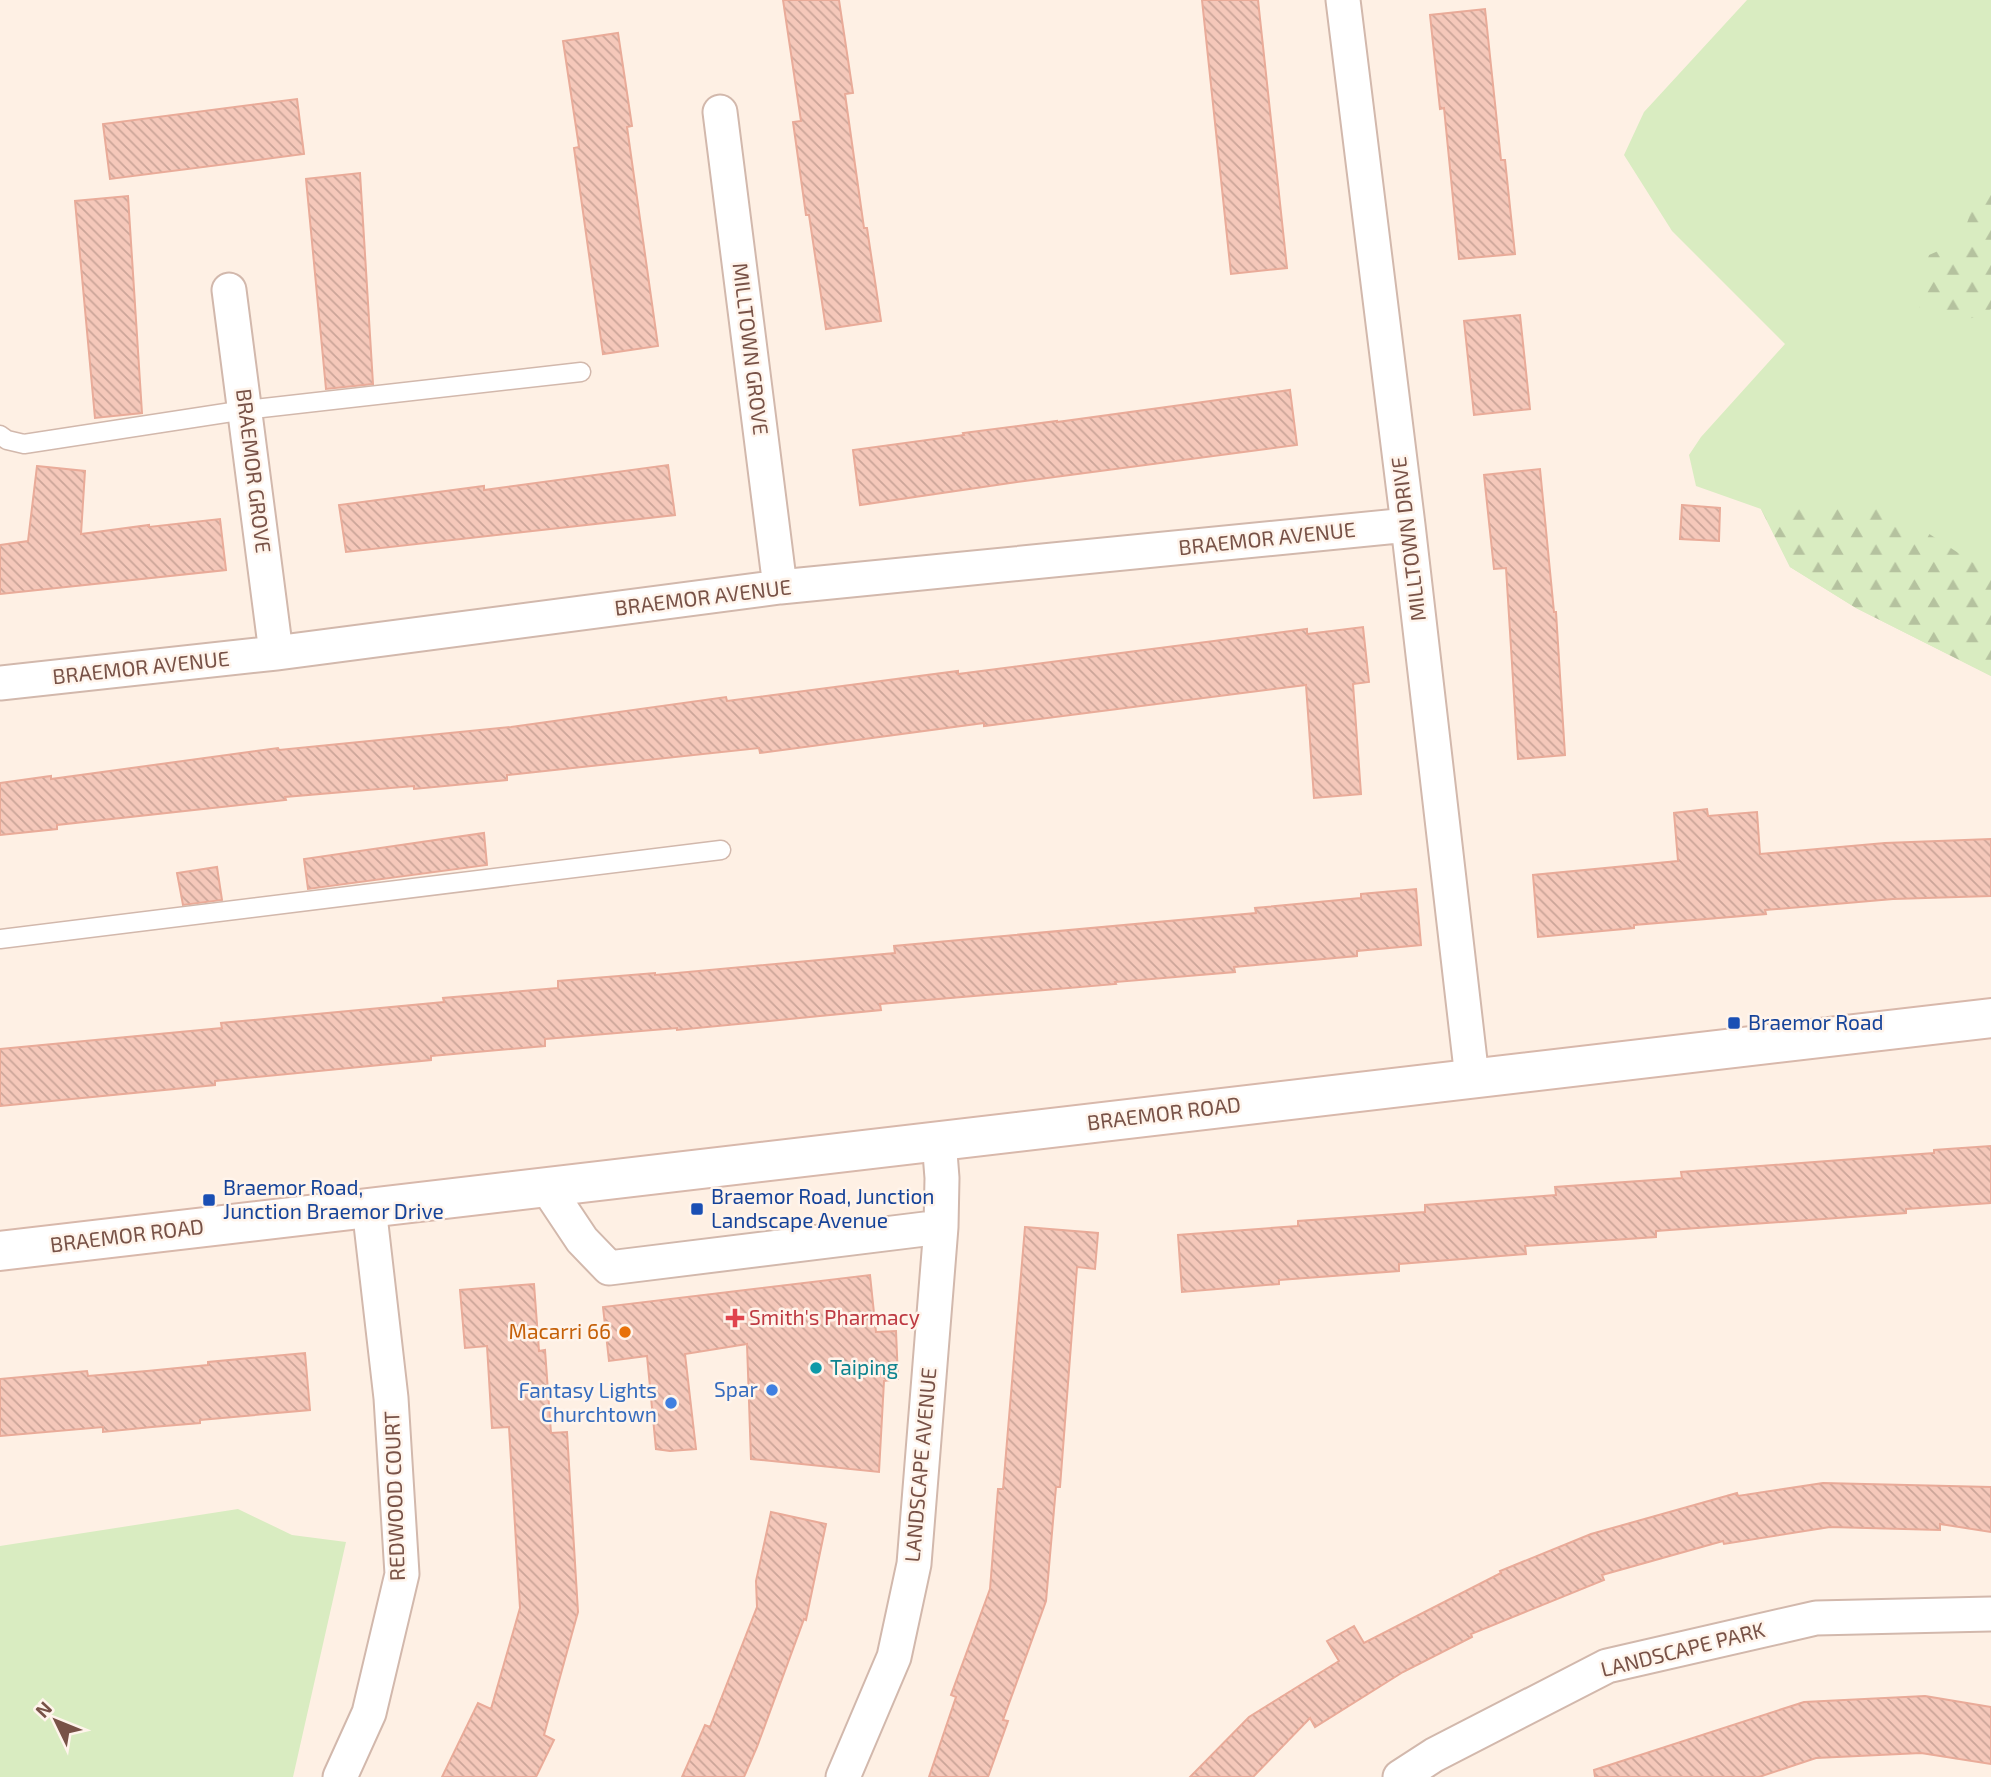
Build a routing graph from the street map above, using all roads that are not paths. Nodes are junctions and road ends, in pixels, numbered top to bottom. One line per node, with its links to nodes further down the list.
1 (1343, 0): 7 (street, MILLTOWN DRIVE)
2 (720, 112): 8 (street, MILLTOWN GROVE)
3 (229, 290): 5 (street, BRAEMOR GROVE)
4 (580, 372): 5 (lane)
5 (245, 410): 6 (lane); 9 (street, BRAEMOR GROVE)
6 (0, 435)
7 (1408, 525): 8 (street, BRAEMOR AVENUE); 14 (street, MILLTOWN DRIVE)
8 (780, 587): 9 (street, BRAEMOR AVENUE)
9 (276, 653): 10 (street, BRAEMOR AVENUE)
10 (0, 683)
11 (721, 850): 12 (lane)
12 (0, 939)
13 (1991, 1018): 14 (main road, BRAEMOR ROAD)
14 (1472, 1078): 15 (main road, BRAEMOR ROAD)
15 (939, 1140): 16 (main road, BRAEMOR ROAD); 18 (street, LANDSCAPE AVENUE)
16 (546, 1186): 17 (main road, BRAEMOR ROAD); 18 (street)
17 (369, 1207): 19 (main road, BRAEMOR ROAD); 21 (street, REDWOOD COURT)
18 (941, 1227): 22 (street, LANDSCAPE AVENUE)
19 (0, 1251)
20 (1991, 1614): 23 (street, LANDSCAPE PARK)
21 (340, 1777)
22 (843, 1777)
23 (1400, 1777)

